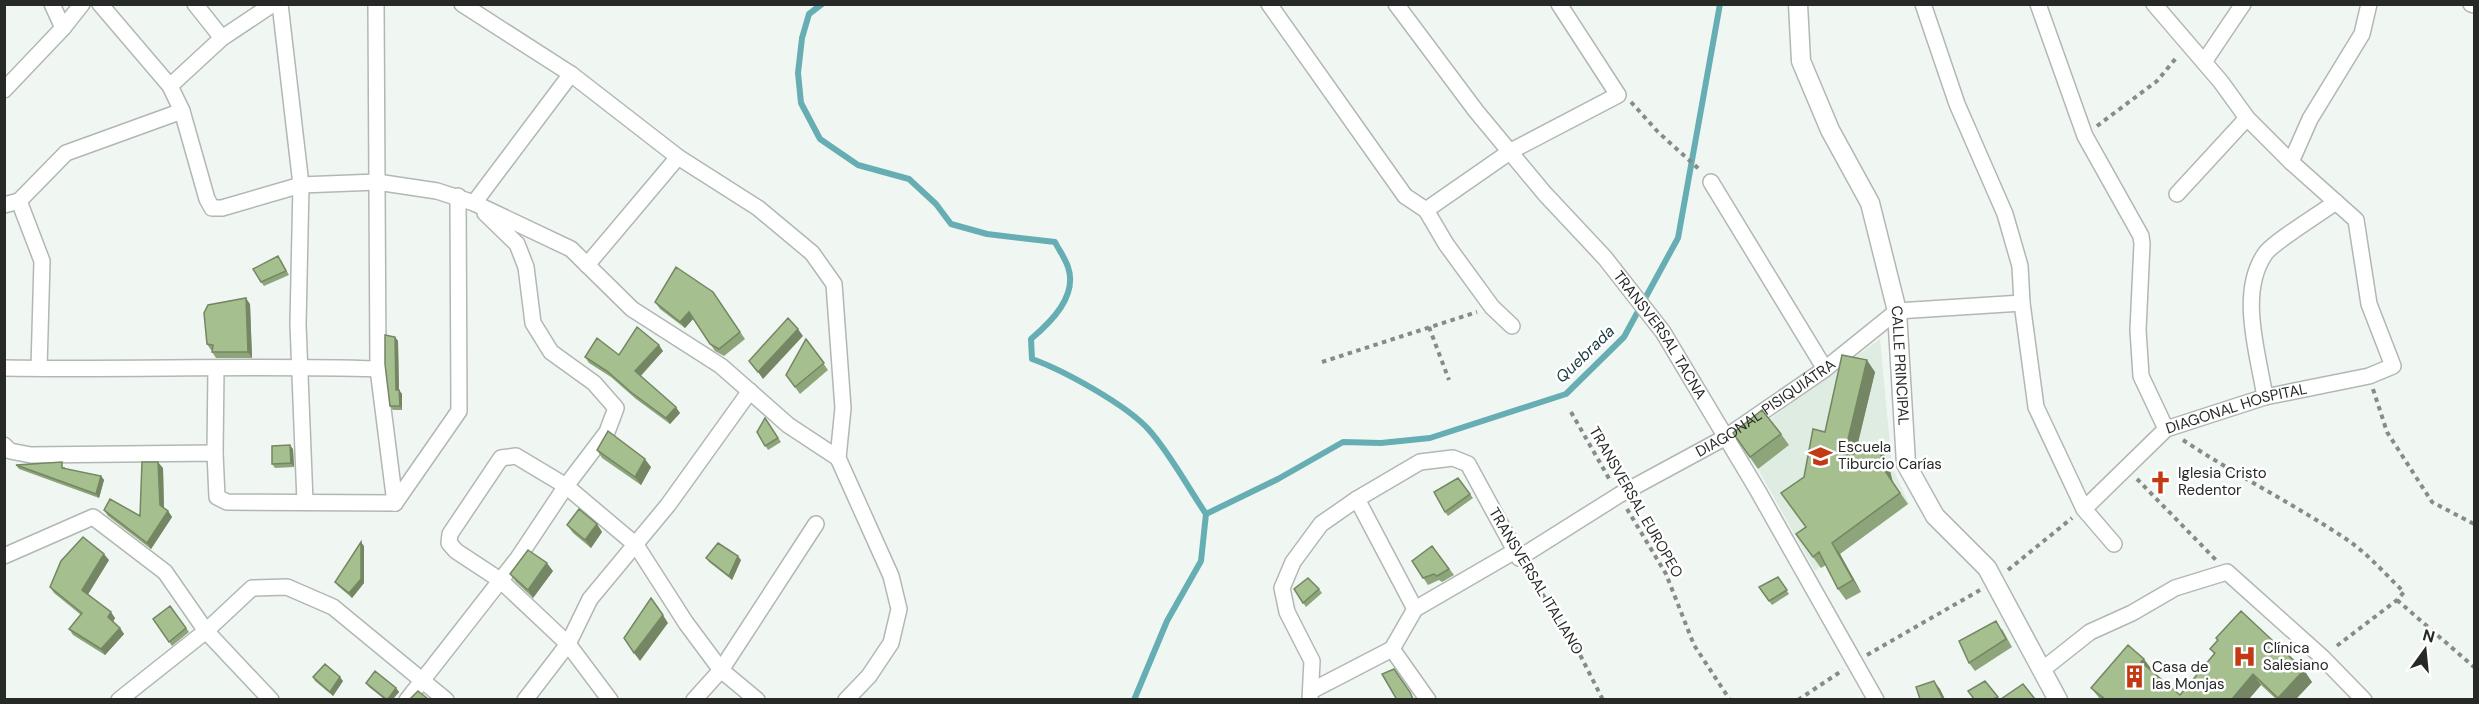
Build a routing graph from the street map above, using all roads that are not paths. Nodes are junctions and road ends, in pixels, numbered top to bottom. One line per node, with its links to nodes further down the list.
1 (52, 4): 18 (street)
2 (82, 4): 18 (street)
3 (100, 4): 23 (street)
4 (195, 4): 19 (street)
5 (273, 4): 19 (street)
6 (280, 4): 31 (street)
7 (376, 4): 29 (street)
8 (462, 4): 21 (street)
9 (1269, 4): 37 (street)
10 (1396, 4): 26 (street, TRANSVERSAL TACNA)
11 (1559, 4): 26 (street)
12 (1798, 4): 40 (street, CALLE PRINCIPAL)
13 (1923, 4): 39 (street)
14 (2038, 4): 50 (street)
15 (2154, 4): 20 (street)
16 (2243, 4): 20 (street)
17 (2370, 4): 28 (street)
18 (63, 28): 22 (street)
19 (222, 38): 23 (street)
20 (2204, 62): 25 (street)
21 (571, 74): 27 (street); 36 (street)
22 (6, 86)
23 (170, 86): 24 (street)
24 (182, 111): 31 (street); 35 (street)
25 (2247, 118): 28 (street); 32 (street)
26 (1511, 151): 37 (street); 51 (street, TRANSVERSAL TACNA)
27 (678, 157): 38 (street); 54 (street)
28 (2291, 162): 34 (street)
29 (377, 182): 31 (street); 33 (street); 46 (street)
30 (1711, 182): 47 (street)
31 (301, 185): 42 (street)
32 (2177, 194)
33 (458, 196): 36 (street); 58 (street)
34 (2336, 202): 49 (street); 49 (street, DIAGONAL HOSPITAL)
35 (12, 203): 44 (street)
36 (474, 203): 38 (street); 55 (street)
37 (1426, 210): 41 (street)
38 (587, 266): 48 (street)
39 (2022, 303): 40 (street); 59 (street)
40 (1897, 311): 47 (street, DIAGONAL PISIQUIÁTRA); 71 (street, CALLE PRINCIPAL)
41 (1512, 326)
42 (300, 366): 45 (street); 46 (street); 57 (street)
43 (4, 368): 44 (street)
44 (39, 368): 45 (street)
45 (216, 369): 53 (street)
46 (378, 369): 58 (street)
47 (1825, 369): 51 (street, DIAGONAL PISIQUIÁTRA)
48 (750, 391): 54 (street); 62 (street)
49 (2265, 397): 50 (street, DIAGONAL HOSPITAL)
50 (2166, 429): 59 (street, DIAGONAL HOSPITAL)
51 (1726, 437): 63 (street, DIAGONAL PISIQUIÁTRA); 84 (street, TRANSVERSAL TACNA)
52 (4, 445): 53 (street)
53 (215, 453): 57 (street)
54 (838, 458): 82 (street)
55 (566, 486): 62 (street); 65 (street); 65 (street)
56 (1357, 499): 63 (street, TRANSVERSAL ITALIANO); 66 (street); 73 (street)
57 (305, 502): 58 (street)
58 (395, 503)
59 (2084, 509): 61 (street)
60 (816, 524): 70 (street)
61 (2114, 544)
62 (636, 545): 68 (street); 70 (street)
63 (1517, 555): 66 (street, DIAGONAL PISIQUIÁTRA)
64 (4, 556): 67 (street)
65 (500, 580): 68 (street); 72 (street)
66 (1415, 609): 69 (street, DIAGONAL PISIQUIÁTRA)
67 (206, 631): 72 (street); 74 (street); 75 (street)
68 (568, 644): 78 (street); 79 (street)
69 (1392, 649): 73 (street); 83 (street)
70 (722, 670): 80 (street); 81 (street)
71 (2042, 670): 85 (street, CALLE PRINCIPAL); 86 (street)
72 (423, 680): 76 (street); 77 (street)
73 (1310, 695)
74 (119, 699)
75 (271, 699)
76 (407, 699)
77 (446, 699)
78 (525, 699)
79 (610, 699)
80 (694, 699)
81 (757, 699)
82 (846, 699)
83 (1428, 699)
84 (1876, 699)
85 (2058, 699)
86 (2364, 699)

